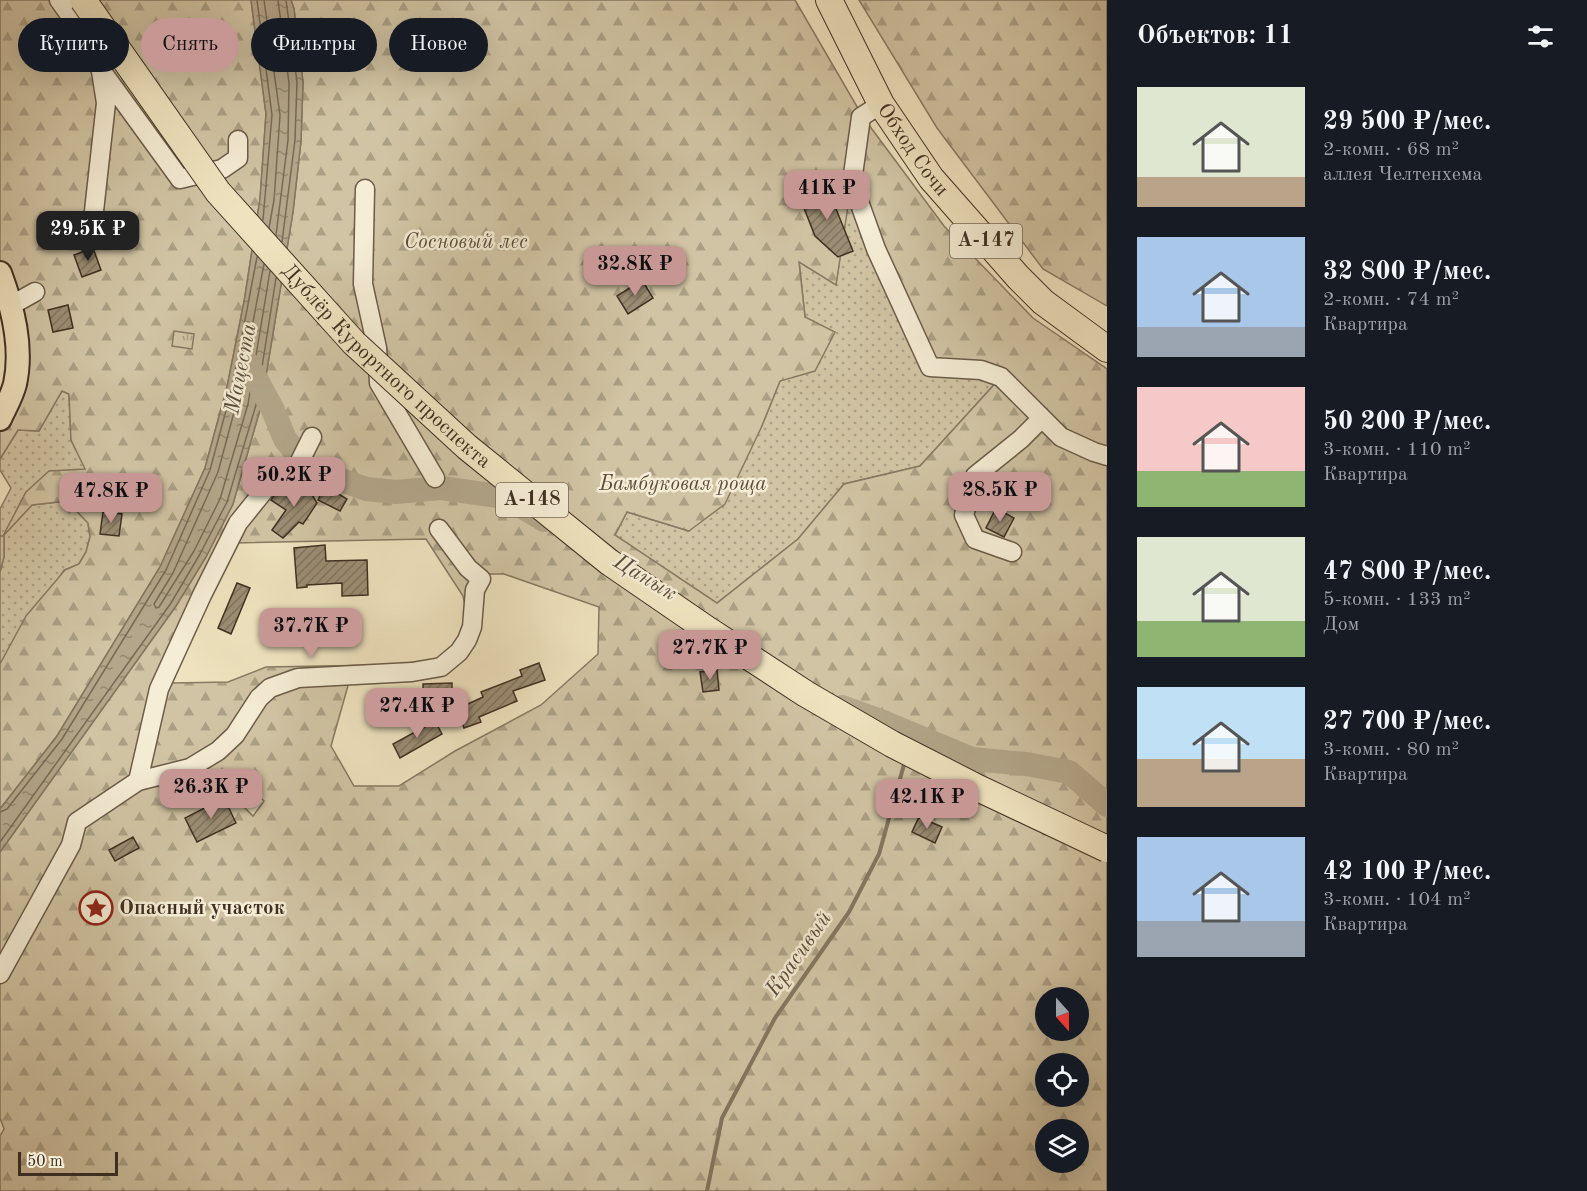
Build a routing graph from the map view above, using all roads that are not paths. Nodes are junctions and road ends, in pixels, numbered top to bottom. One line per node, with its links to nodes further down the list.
1 (59, 0): 4 (street)
2 (83, 0): 23 (highway, Дублёр Курортного проспекта / А-148, bridge)
3 (829, 0): 7 (highway, Обход Сочи / А-147)
4 (72, 18)
5 (102, 72): 10 (street)
6 (103, 72): 8 (street)
7 (881, 104): 14 (highway, Обход Сочи / А-147); 15 (street)
8 (238, 140)
9 (365, 189): 19 (street)
10 (92, 229)
11 (0, 273): 13 (main road)
12 (35, 292): 13 (street)
13 (10, 306): 16 (main road)
14 (1107, 349)
15 (1041, 418): 18 (street); 21 (street)
16 (0, 419)
17 (312, 437): 22 (street)
18 (1107, 456)
19 (435, 478)
20 (439, 529): 22 (street)
21 (1012, 552)
22 (138, 781): 24 (street)
23 (1107, 849)
24 (0, 974)

